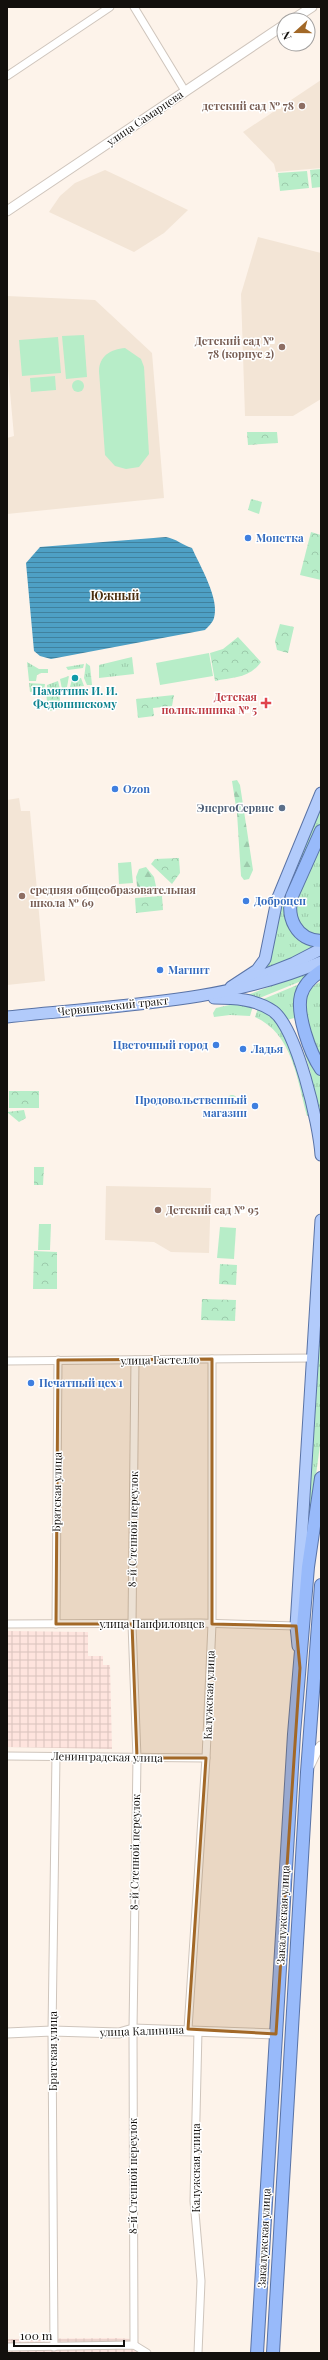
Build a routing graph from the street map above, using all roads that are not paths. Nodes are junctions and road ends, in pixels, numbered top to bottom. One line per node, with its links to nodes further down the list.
1 (110, 7): 4 (street)
2 (134, 7): 5 (street)
3 (276, 31): 5 (street, улица Самарцева)
4 (7, 76)
5 (185, 91): 6 (street, улица Самарцева)
6 (7, 211)
7 (321, 793): 13 (main road)
8 (321, 832): 9 (highway)
9 (321, 940)
10 (321, 949): 13 (main road, Червишевский тракт)
11 (321, 962): 13 (main road, Червишевский тракт)
12 (321, 971): 16 (highway)
13 (222, 991): 14 (main road, Червишевский тракт)
14 (192, 997): 15 (main road, Червишевский тракт); 17 (main road)
15 (7, 1017)
16 (321, 1069)
17 (321, 1155)
18 (321, 1220): 19 (main road)
19 (314, 1358): 20 (street, улица Гастелло); 30 (main road)
20 (212, 1359): 22 (street, улица Гастелло); 29 (street, Калужская улица)
21 (58, 1360): 22 (street, улица Гастелло); 23 (street, улица Гастелло); 27 (street, Братская улица)
22 (135, 1360): 28 (street, 8-й Степной переулок)
23 (7, 1361)
24 (321, 1478): 31 (highway, Закалужская улица)
25 (321, 1585): 37 (highway)
26 (7, 1624): 27 (street, улица Панфиловцев)
27 (56, 1624): 28 (street, улица Панфиловцев)
28 (132, 1624): 29 (street, улица Панфиловцев); 35 (street, 8-й Степной переулок)
29 (212, 1624): 30 (street, улица Панфиловцев); 36 (street, Калужская улица)
30 (296, 1626): 31 (main road)
31 (300, 1668): 43 (highway, Закалужская улица)
32 (321, 1746): 37 (street)
33 (7, 1756): 34 (street, Ленинградская улица)
34 (56, 1756): 35 (street, Ленинградская улица); 40 (street, Братская улица)
35 (137, 1758): 36 (street, Ленинградская улица); 38 (street, 8-й Степной переулок)
36 (206, 1758): 39 (street, Калужская улица)
37 (307, 1772): 50 (highway)
38 (133, 2029): 39 (street, улица Калинина); 40 (street, улица Калинина); 44 (street, 8-й Степной переулок)
39 (188, 2030): 41 (street, улица Калинина)
40 (52, 2031): 42 (street, улица Калинина); 46 (street, Братская улица)
41 (198, 2031): 43 (street, улица Калинина); 48 (street, Калужская улица)
42 (7, 2033)
43 (276, 2034): 49 (highway, Закалужская улица)
44 (134, 2345): 46 (street); 47 (street)
45 (7, 2347): 46 (street)
46 (54, 2347)
47 (147, 2353)
48 (198, 2353)
49 (257, 2353)
50 (273, 2353)

